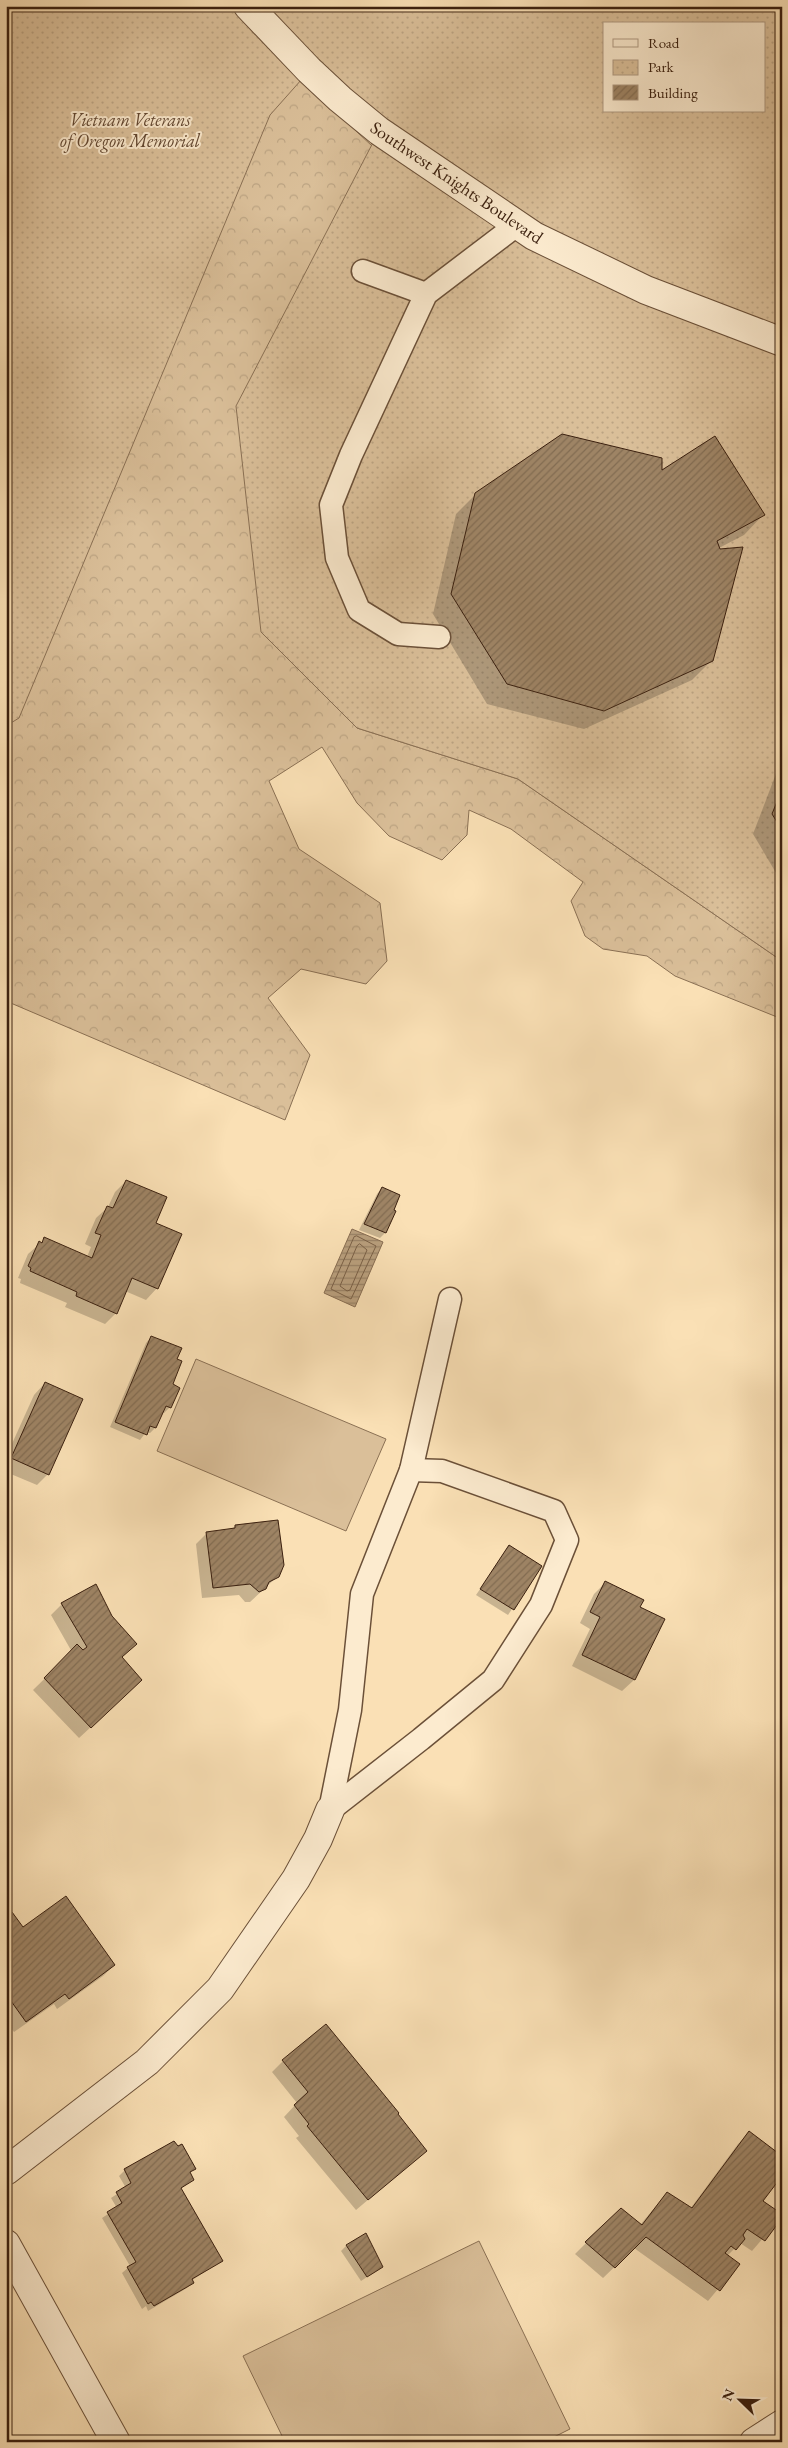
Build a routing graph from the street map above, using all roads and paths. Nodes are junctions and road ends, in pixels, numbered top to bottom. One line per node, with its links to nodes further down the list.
1 (248, 6): 2 (street, Southwest Knights Boulevard)
2 (518, 224): 4 (lane); 5 (street, Southwest Knights Boulevard)
3 (363, 271): 4 (lane)
4 (426, 294): 6 (lane)
5 (782, 342)
6 (438, 638)
7 (450, 1299): 8 (lane)
8 (412, 1470): 9 (lane); 9 (lane)
9 (330, 1810): 10 (street)
10 (6, 2171)
11 (6, 2244): 13 (street)
12 (782, 2424): 14 (street)
13 (116, 2442)
14 (754, 2442)

